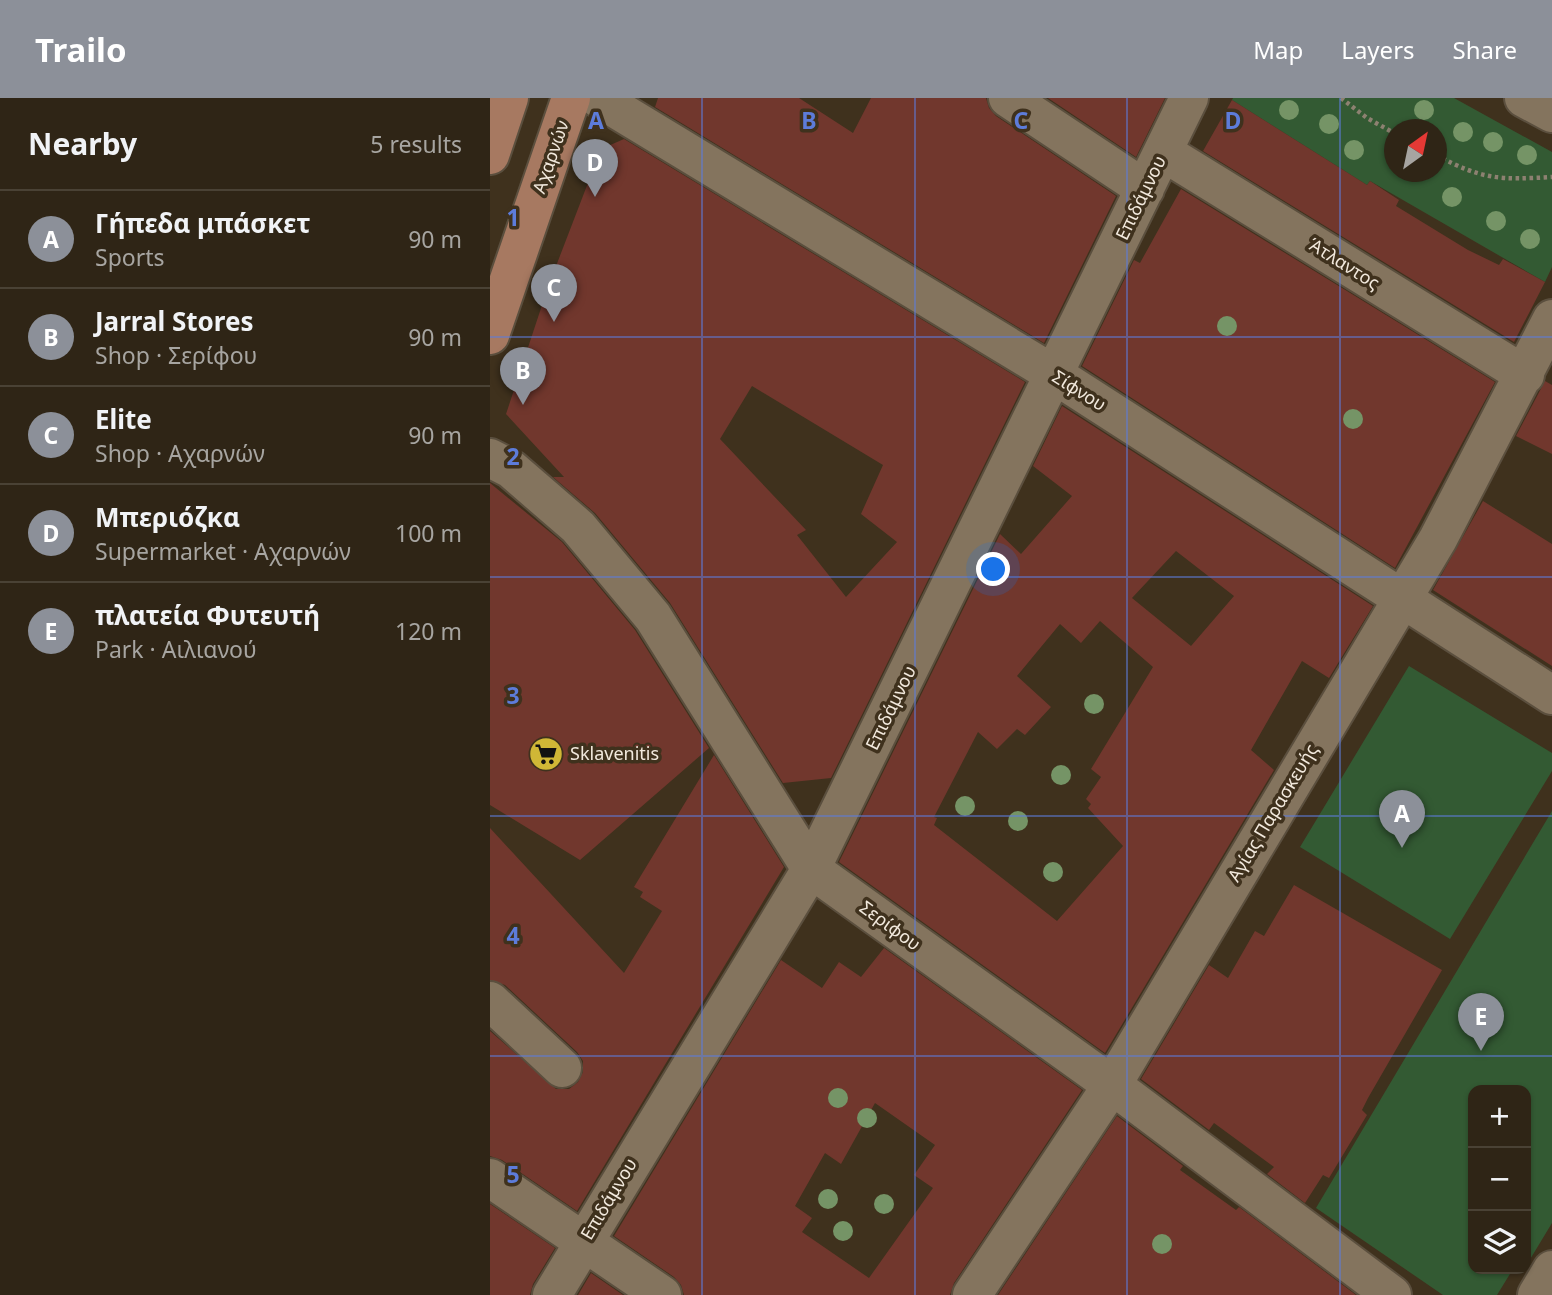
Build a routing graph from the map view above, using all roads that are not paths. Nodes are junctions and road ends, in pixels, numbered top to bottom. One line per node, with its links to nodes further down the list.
1 (509, 98): 9 (main road)
2 (571, 98): 12 (main road, Αχαρνών)
3 (598, 98): 13 (street, Σίφνου)
4 (1008, 98): 10 (street)
5 (1189, 98): 8 (street, Επιδάμνου)
6 (1524, 98): 7 (street)
7 (1552, 113)
8 (1163, 152): 10 (street, Επιδάμνου); 14 (street, Άτλαντος)
9 (490, 155)
10 (1144, 189): 13 (street, Επιδάμνου)
11 (1552, 319): 14 (street, Αγίας Παρασκευής)
12 (490, 335)
13 (1055, 375): 16 (street, Σίφνου); 18 (street, Επιδάμνου)
14 (1525, 375): 16 (street, Αγίας Παρασκευής)
15 (490, 458): 18 (street, Σερίφου)
16 (1401, 597): 17 (street, Σίφνου); 21 (street, Αγίας Παρασκευής)
17 (1552, 695)
18 (811, 869): 21 (street, Σερίφου); 23 (street, Επιδάμνου)
19 (490, 1001): 20 (street)
20 (562, 1068)
21 (1112, 1085): 27 (street, Αγίας Παρασκευής); 28 (street, Σερίφου)
22 (490, 1178): 23 (street)
23 (583, 1241): 25 (street, Επιδάμνου); 26 (street)
24 (1552, 1270): 29 (street)
25 (552, 1295)
26 (662, 1295)
27 (972, 1295)
28 (1392, 1295)
29 (1538, 1295)

